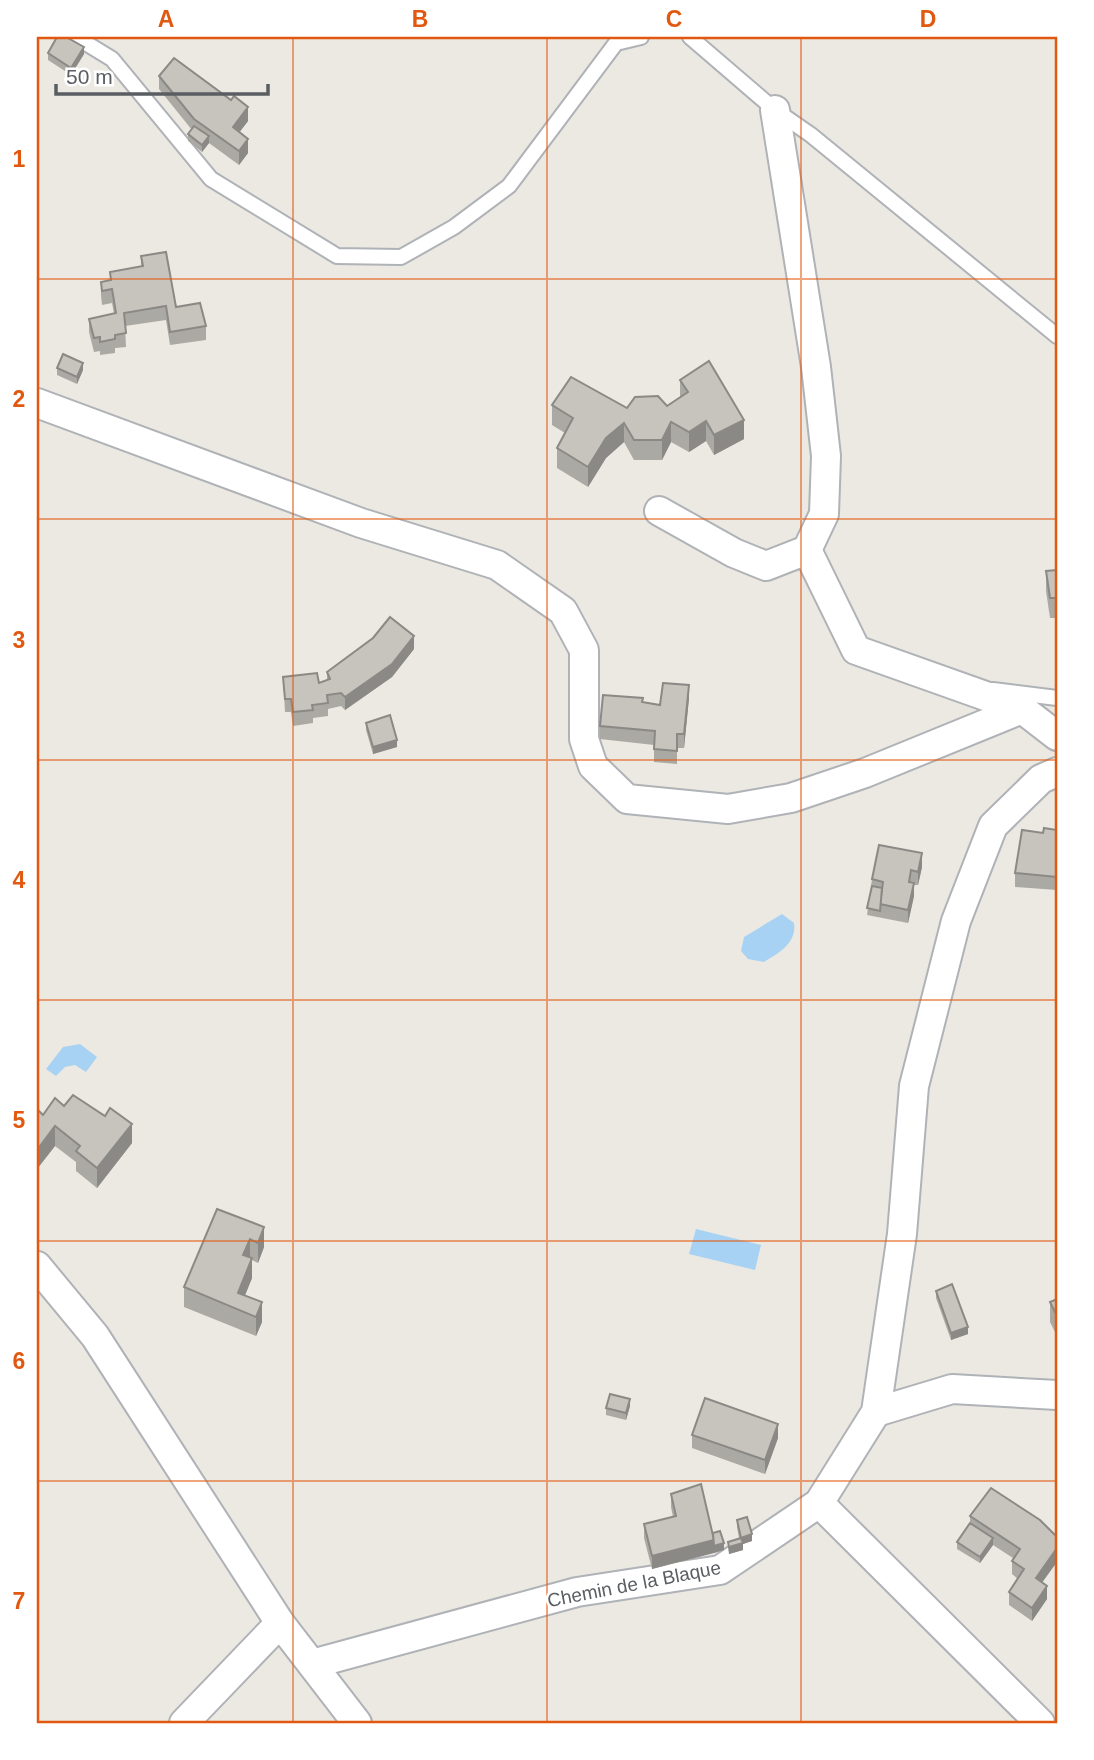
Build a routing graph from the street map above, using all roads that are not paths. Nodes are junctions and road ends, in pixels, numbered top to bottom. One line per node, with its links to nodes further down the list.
1 (76, 37): 2 (lane)
2 (641, 37)
3 (690, 37): 4 (lane)
4 (775, 110): 5 (lane); 8 (street)
5 (1057, 336)
6 (37, 403): 11 (street)
7 (659, 511): 8 (street)
8 (807, 550): 9 (street)
9 (972, 689): 10 (lane); 11 (street)
10 (1057, 698)
11 (1022, 709): 12 (street)
12 (1057, 736)
13 (1057, 772): 16 (street, Chemin de la Blaque)
14 (37, 1266): 18 (street)
15 (1057, 1395): 16 (street)
16 (876, 1412): 17 (street, Chemin de la Blaque)
17 (819, 1503): 19 (street, Chemin de la Blaque); 22 (street)
18 (280, 1623): 19 (street); 20 (street)
19 (312, 1664): 21 (street)
20 (184, 1723)
21 (357, 1723)
22 (1040, 1723)

